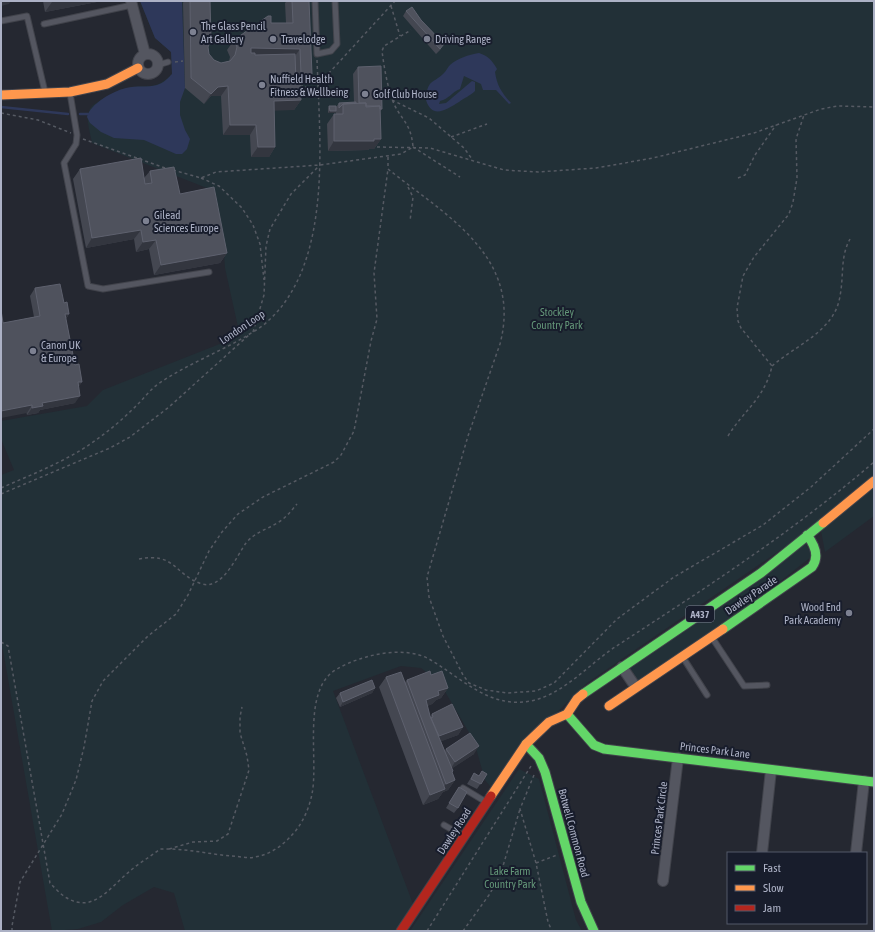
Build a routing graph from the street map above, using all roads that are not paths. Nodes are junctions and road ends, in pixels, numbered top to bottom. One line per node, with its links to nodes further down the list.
1 (315, 1): 2 (lane)
2 (335, 1)
3 (132, 3): 5 (lane); 6 (street)
4 (1, 21): 11 (lane)
5 (44, 24)
6 (145, 54): 8 (street); 9 (street)
7 (168, 62): 8 (lane)
8 (158, 65): 9 (street)
9 (138, 68): 10 (street)
10 (70, 92): 11 (street); 13 (lane)
11 (45, 93): 12 (street)
12 (1, 95)
13 (209, 272)
14 (874, 481): 15 (street, A437)
15 (807, 536): 16 (street, Dawley Parade); 18 (street, A437)
16 (711, 636): 17 (street, Dawley Parade); 19 (lane)
17 (682, 656): 20 (street, Dawley Parade); 21 (lane)
18 (622, 667): 20 (street); 23 (street, A437)
19 (768, 685)
20 (635, 686): 22 (street, Dawley Parade)
21 (707, 695)
22 (609, 706)
23 (567, 714): 24 (street, A437); 25 (street, Princes Park Lane)
24 (526, 744): 29 (street, Dawley Road / A437); 36 (street, Botwell Common Road)
25 (678, 758): 26 (street, Princes Park Lane); 34 (street, Princes Park Circle)
26 (771, 770): 27 (street, Princes Park Lane); 32 (street)
27 (869, 781): 33 (street)
28 (463, 788): 29 (lane)
29 (487, 803): 31 (street, Dawley Road / A437)
30 (444, 825): 31 (lane)
31 (464, 837): 35 (street, Dawley Road / A437)
32 (762, 852)
33 (856, 852)
34 (663, 881)
35 (402, 931)
36 (594, 931)

